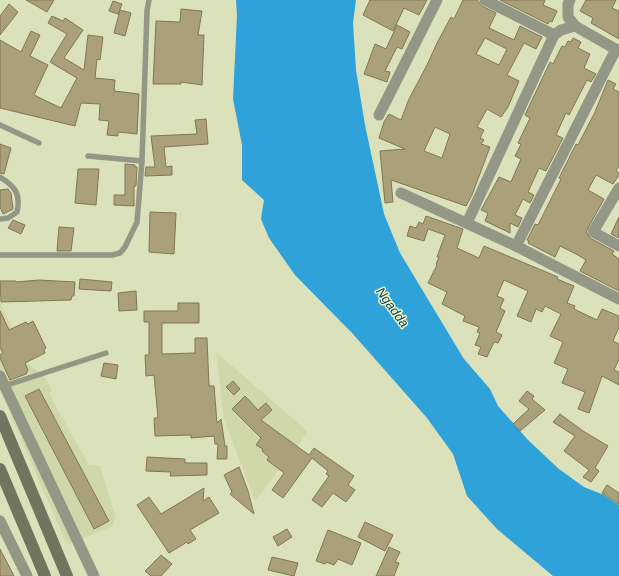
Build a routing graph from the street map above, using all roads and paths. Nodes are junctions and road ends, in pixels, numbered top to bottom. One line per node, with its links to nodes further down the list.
1 (149, 0): 12 (lane)
2 (437, 0): 8 (street)
3 (485, 0): 6 (street)
4 (570, 0): 5 (street)
5 (576, 26): 6 (street); 7 (street)
6 (554, 35): 17 (street)
7 (617, 50): 18 (street)
8 (379, 115)
9 (0, 125): 10 (lane)
10 (39, 143)
11 (88, 156): 12 (lane)
12 (142, 161): 20 (lane)
13 (0, 177): 16 (lane)
14 (619, 188): 19 (street)
15 (401, 193): 17 (street)
16 (0, 219)
17 (467, 223): 18 (street)
18 (516, 246): 21 (street)
19 (619, 246)
20 (0, 254)
21 (619, 299)
22 (106, 353): 23 (lane)
23 (1, 383): 30 (street)
24 (0, 416): 29 (main road)
25 (0, 469): 28 (main road)
26 (0, 521): 27 (street)
27 (27, 576)
28 (45, 576)
29 (67, 576)
30 (94, 576)

